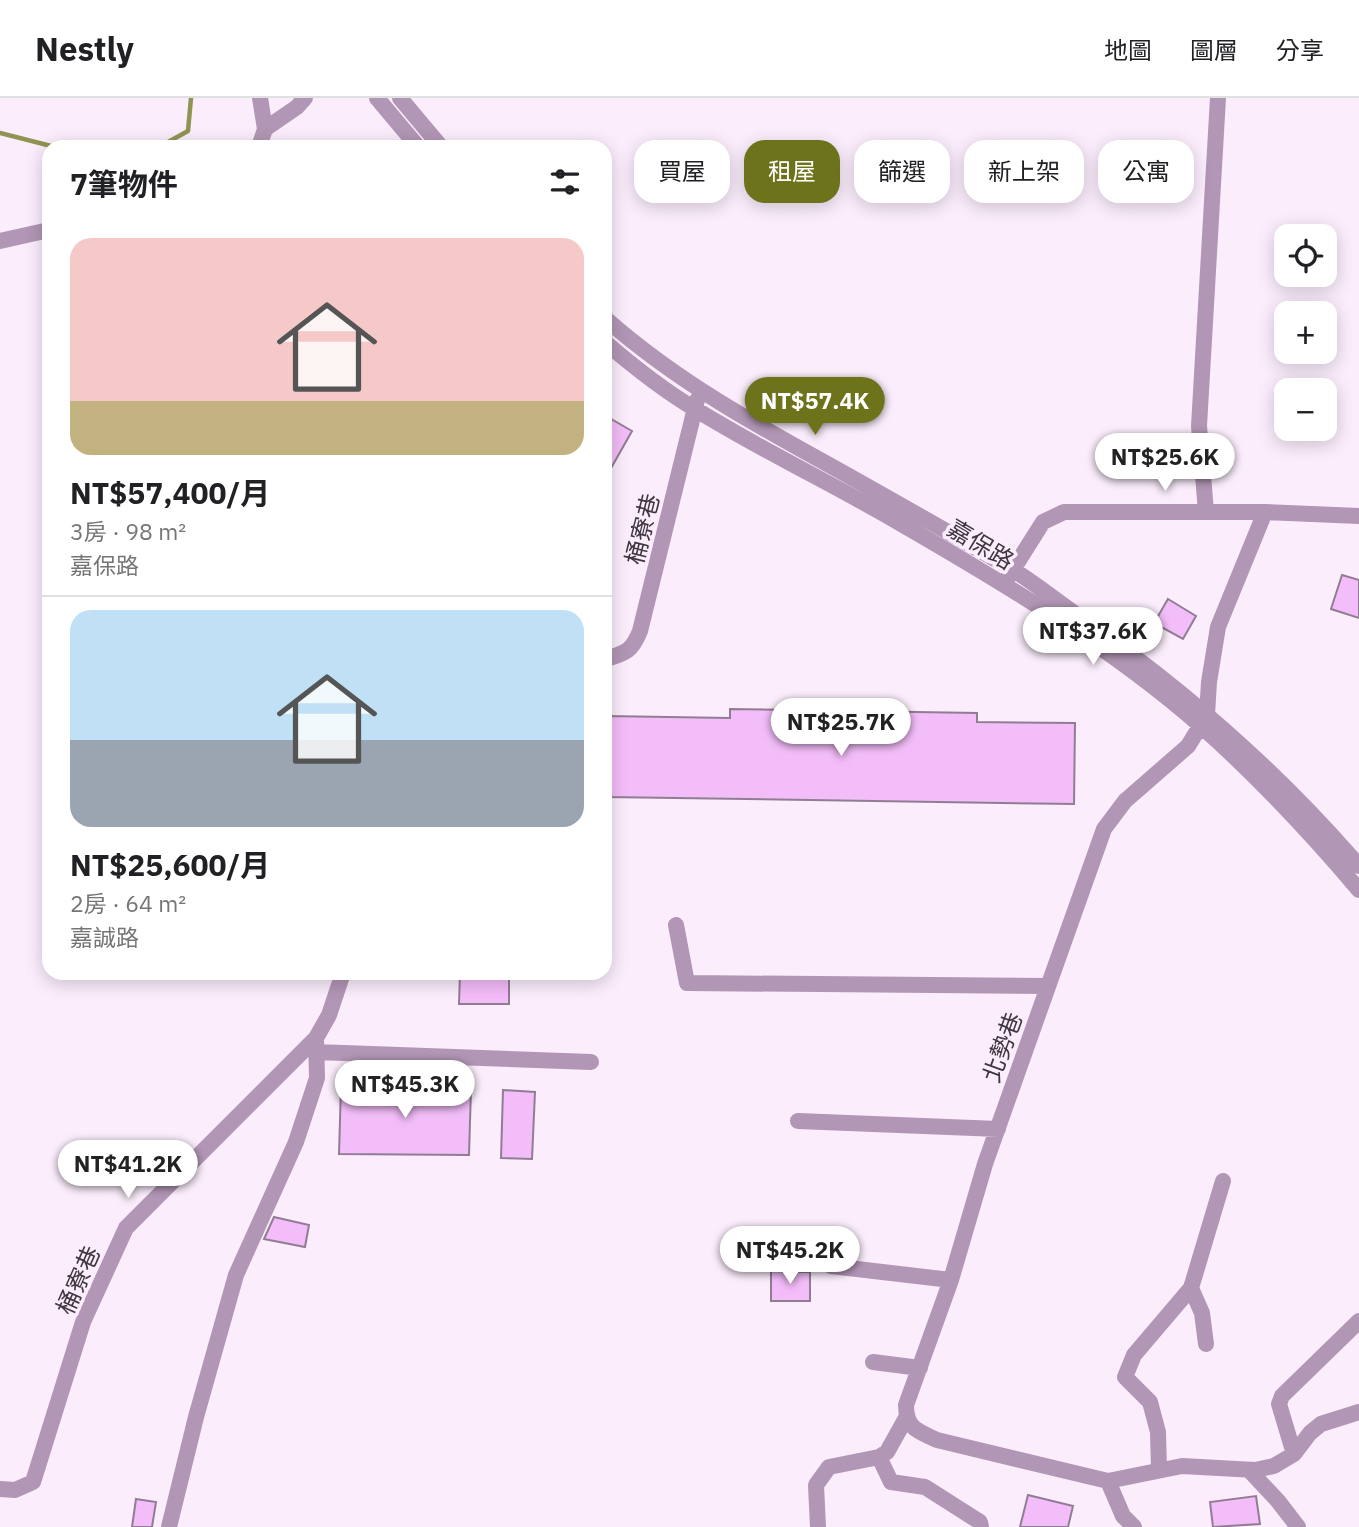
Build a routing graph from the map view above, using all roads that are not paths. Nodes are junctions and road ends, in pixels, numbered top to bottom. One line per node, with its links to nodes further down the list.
1 (260, 98): 6 (street)
2 (305, 98): 6 (street)
3 (377, 98): 8 (street)
4 (400, 98): 9 (street)
5 (1218, 98): 16 (street)
6 (265, 129): 7 (street)
7 (261, 140)
8 (412, 140)
9 (435, 140)
10 (42, 232): 11 (street)
11 (0, 241)
12 (612, 324): 14 (street, 嘉保路)
13 (612, 348): 15 (street, 嘉保路)
14 (700, 391): 15 (street, 桶寮巷); 19 (street, 嘉保路)
15 (695, 410): 19 (street, 嘉保路); 20 (street, 桶寮巷)
16 (1206, 512): 17 (street); 19 (street)
17 (1265, 512): 18 (street); 21 (street)
18 (1359, 516)
19 (1009, 577): 21 (street, 嘉保路)
20 (612, 657)
21 (1203, 720): 22 (street, 嘉保路); 23 (street, 嘉保路); 26 (street, 北勢巷)
22 (1359, 866)
23 (1359, 890)
24 (676, 925): 26 (street)
25 (341, 980): 27 (street, 桶寮巷)
26 (1048, 986): 30 (street, 北勢巷)
27 (316, 1045): 28 (street); 46 (street, 桶寮巷); 47 (street)
28 (591, 1062)
29 (798, 1121): 30 (street)
30 (998, 1129): 33 (street, 北勢巷)
31 (1223, 1181): 34 (street)
32 (831, 1266): 33 (street)
33 (951, 1280): 38 (street, 北勢巷)
34 (1191, 1288): 36 (street); 43 (street)
35 (1359, 1321): 41 (street)
36 (1206, 1344)
37 (873, 1362): 38 (street)
38 (920, 1368): 40 (street, 北勢巷)
39 (1359, 1412): 41 (street)
40 (906, 1418): 42 (street, 北勢巷); 45 (street)
41 (1294, 1454): 44 (street)
42 (879, 1457): 48 (street); 49 (street)
43 (1159, 1470): 44 (street); 45 (street)
44 (1248, 1470): 51 (street)
45 (1108, 1481): 50 (street)
46 (0, 1489)
47 (169, 1527)
48 (818, 1527)
49 (981, 1527)
50 (1134, 1527)
51 (1298, 1527)

